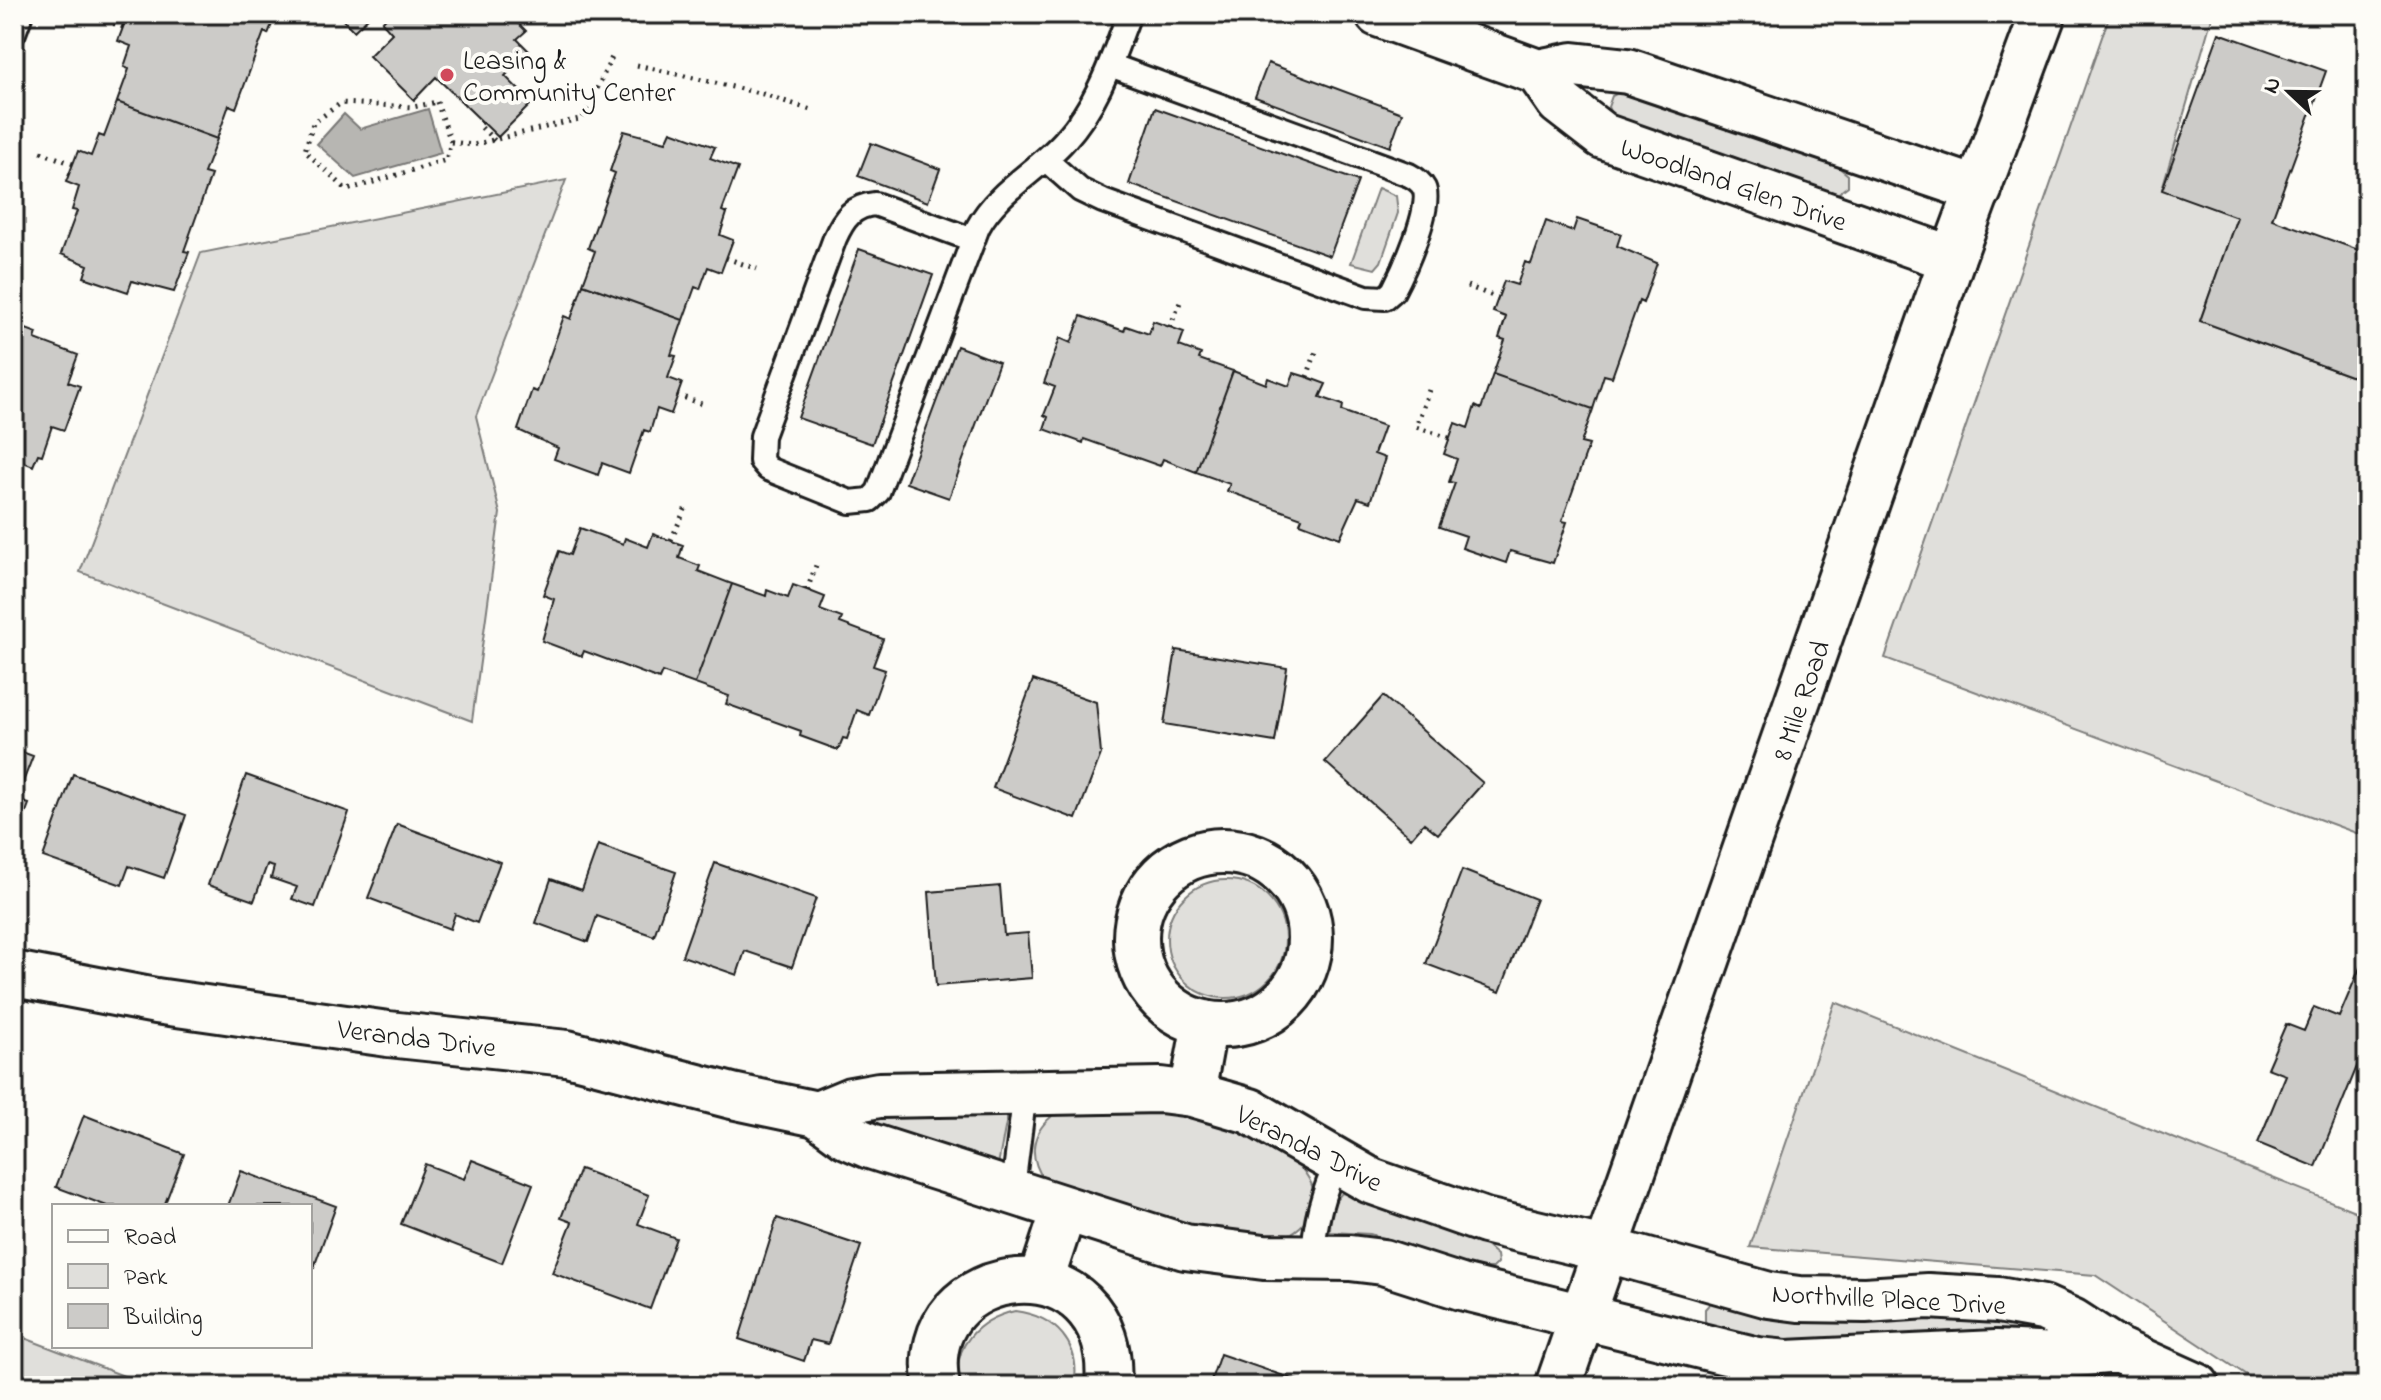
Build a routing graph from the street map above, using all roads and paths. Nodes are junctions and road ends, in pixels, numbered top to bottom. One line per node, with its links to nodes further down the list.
1 (21, 14): 7 (lane)
2 (1129, 14): 10 (lane)
3 (1378, 14): 11 (street)
4 (2043, 14): 19 (street, 8 Mile Road)
5 (91, 15): 6 (path)
6 (123, 27)
7 (14, 33)
8 (613, 55): 14 (path)
9 (637, 65): 12 (path)
10 (1110, 65): 17 (lane); 17 (lane)
11 (1538, 72): 19 (street); 22 (street, Woodland Glen Drive)
12 (814, 111)
13 (482, 122): 14 (path)
14 (495, 141): 15 (path)
15 (451, 142): 15 (path)
16 (41, 152): 18 (path)
17 (1046, 160): 20 (lane)
18 (73, 164)
19 (1979, 190): 22 (street, 8 Mile Road)
20 (973, 240): 20 (lane)
21 (726, 258): 23 (path)
22 (1952, 259): 46 (street, 8 Mile Road)
23 (757, 269)
24 (1467, 286): 25 (path)
25 (1498, 298)
26 (1181, 300): 27 (path)
27 (1170, 327)
28 (1317, 349): 29 (path)
29 (1307, 377)
30 (1429, 390): 33 (path)
31 (677, 395): 32 (path)
32 (707, 406)
33 (1449, 438)
34 (687, 505): 35 (path)
35 (671, 540)
36 (818, 560): 37 (path)
37 (807, 590)
38 (14, 974): 42 (street, Veranda Drive)
39 (1205, 1023): 41 (street)
40 (1025, 1092): 41 (street, Veranda Drive); 42 (street, Veranda Drive); 44 (lane)
41 (1192, 1094): 43 (street, Veranda Drive)
42 (817, 1114): 44 (street, Veranda Drive)
43 (1338, 1161): 46 (street, Veranda Drive); 47 (lane)
44 (1008, 1193): 45 (street, Veranda Drive)
45 (1064, 1210): 47 (street, Veranda Drive); 48 (street)
46 (1608, 1250): 49 (street, 8 Mile Road); 50 (street, Northville Place Drive)
47 (1313, 1257): 49 (street, Veranda Drive)
48 (1041, 1280): 51 (street); 52 (street)
49 (1583, 1316): 50 (street, Northville Place Drive); 53 (street, 8 Mile Road)
50 (2117, 1350): 54 (street, Northville Place Drive)
51 (937, 1386)
52 (1108, 1386)
53 (1558, 1386)
54 (2197, 1386)

